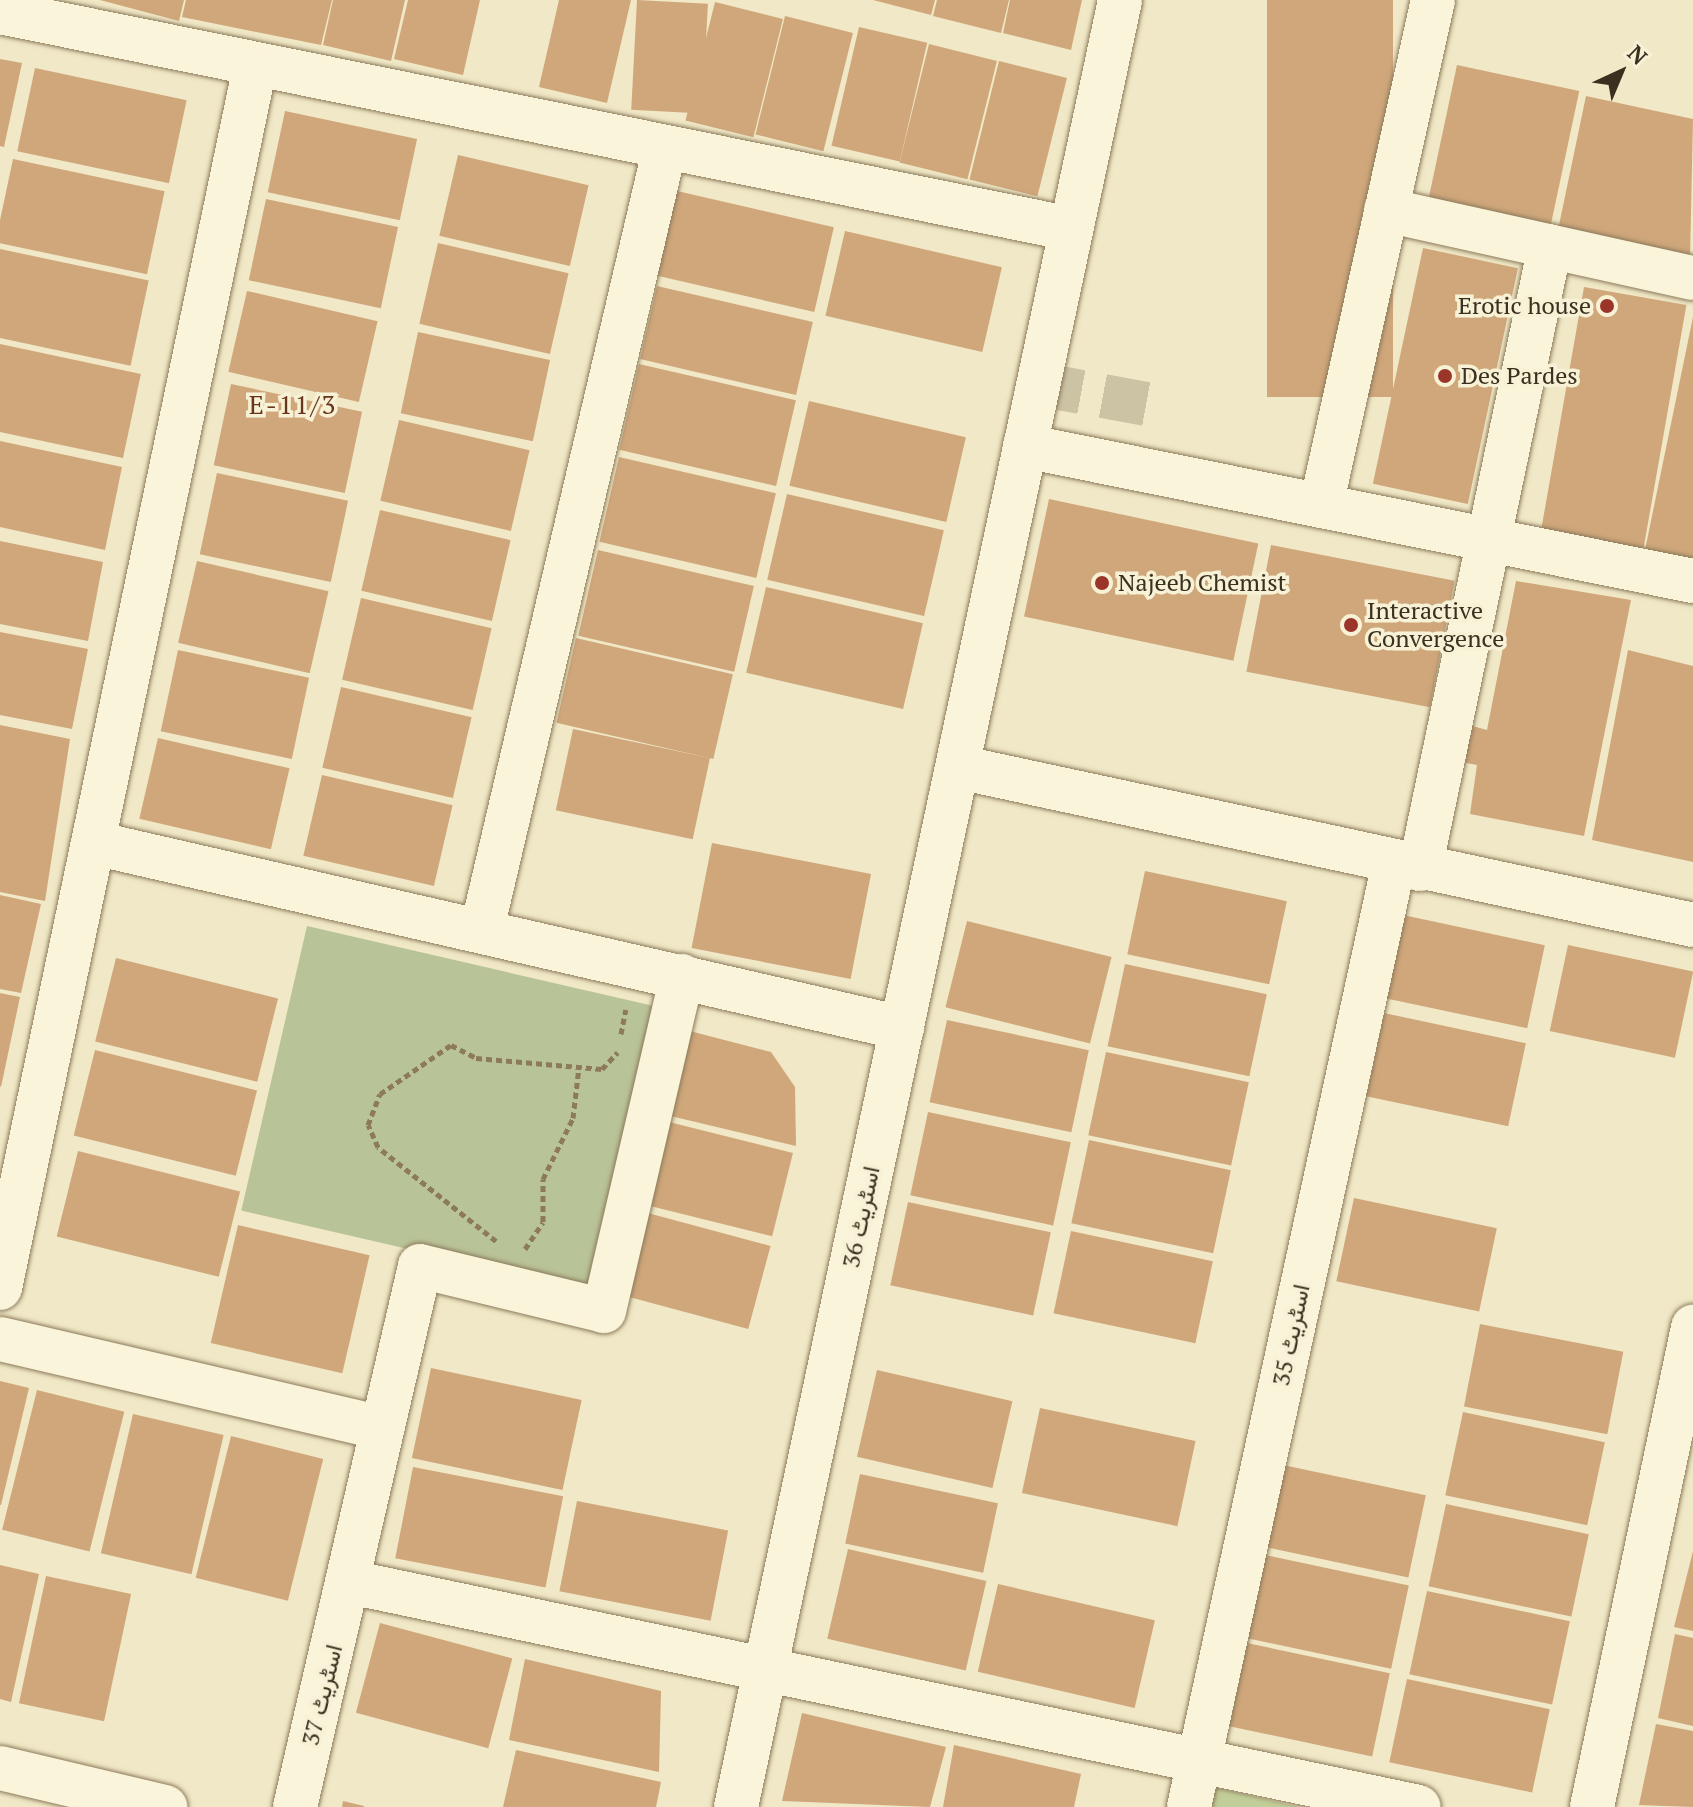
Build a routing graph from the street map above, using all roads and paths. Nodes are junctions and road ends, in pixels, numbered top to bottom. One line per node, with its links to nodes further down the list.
1 (1120, 0): 7 (street, اسٹریٹ 36)
2 (1433, 0): 6 (street)
3 (0, 12): 4 (street)
4 (255, 66): 5 (street); 15 (street)
5 (665, 147): 7 (street); 18 (street)
6 (1386, 210): 8 (street); 11 (street)
7 (1071, 229): 10 (street, اسٹریٹ 36)
8 (1550, 246): 9 (street); 12 (street, اسٹریٹ 35)
9 (1693, 278)
10 (1025, 446): 11 (street); 14 (street, اسٹریٹ 36)
11 (1321, 506): 12 (street)
12 (1491, 541): 13 (street); 16 (street, اسٹریٹ 35)
13 (1693, 581)
14 (958, 767): 16 (street); 21 (street, اسٹریٹ 36)
15 (94, 843): 18 (street); 25 (street)
16 (1407, 866): 17 (street); 31 (street, اسٹریٹ 35)
17 (1693, 925)
18 (482, 929): 19 (street)
19 (635, 965): 20 (street); 22 (path)
20 (682, 976): 21 (street); 28 (street, اسٹریٹ 37)
21 (902, 1028): 30 (street, اسٹریٹ 36)
22 (579, 1067): 23 (path); 24 (path)
23 (502, 1246)
24 (509, 1252)
25 (0, 1288)
26 (1693, 1326): 38 (street)
27 (0, 1339): 28 (street)
28 (382, 1428): 29 (street, اسٹریٹ 37)
29 (350, 1582): 30 (street); 34 (street, اسٹریٹ 37)
30 (764, 1667): 31 (street); 35 (street, اسٹریٹ 36)
31 (1199, 1758): 36 (street, اسٹریٹ 35); 37 (street)
32 (0, 1768): 33 (street)
33 (165, 1807)
34 (295, 1807)
35 (736, 1807)
36 (1189, 1807)
37 (1419, 1807)
38 (1592, 1807)

